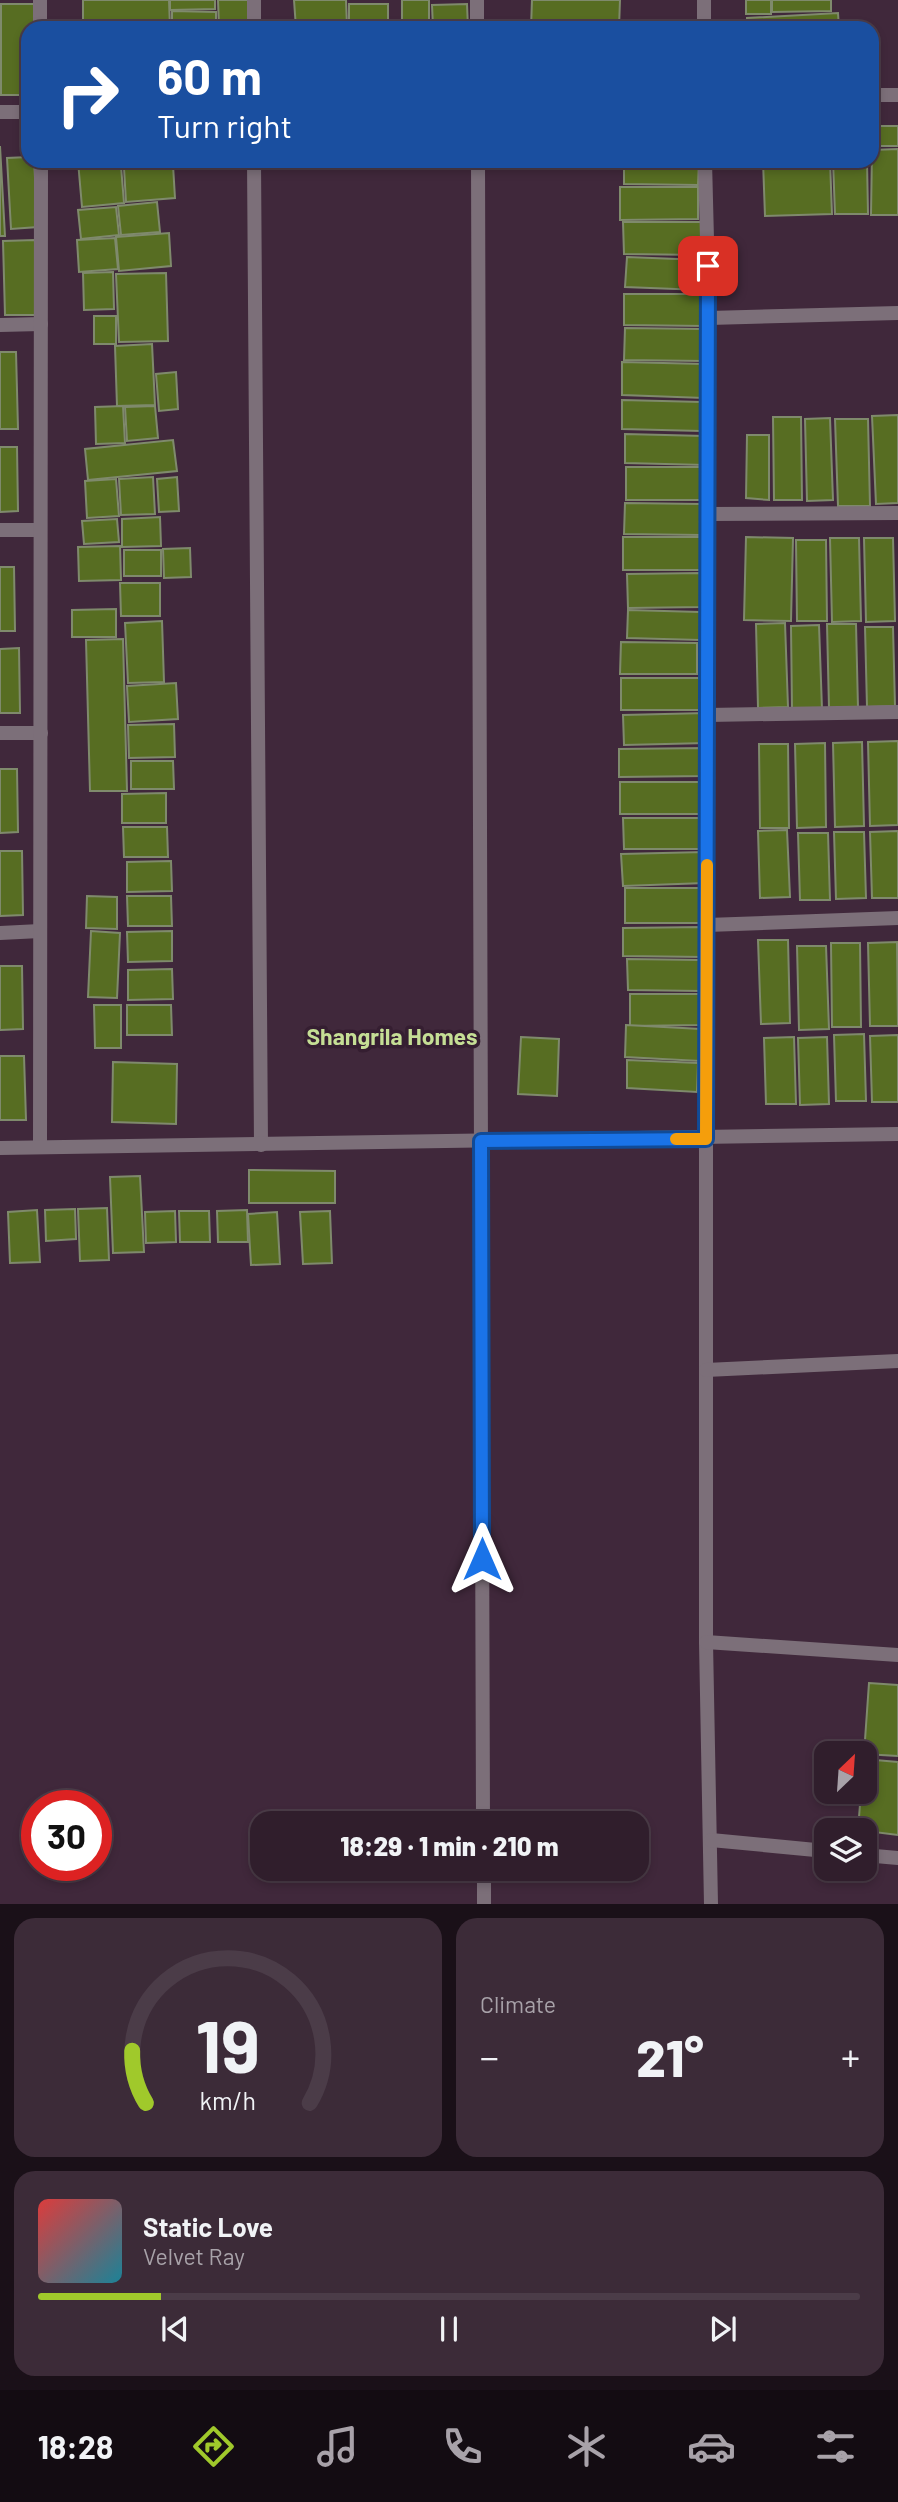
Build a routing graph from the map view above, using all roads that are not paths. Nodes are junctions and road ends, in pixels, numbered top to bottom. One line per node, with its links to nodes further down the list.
1 (40, 0): 5 (street)
2 (254, 0): 6 (street)
3 (477, 0): 7 (street)
4 (704, 0): 8 (street)
5 (40, 21)
6 (254, 21)
7 (477, 21)
8 (704, 21)
9 (879, 95): 10 (street)
10 (898, 95)
11 (0, 112): 12 (street)
12 (21, 112)
13 (41, 168): 19 (street)
14 (254, 168): 36 (street)
15 (478, 168): 35 (street)
16 (705, 168): 18 (street)
17 (898, 313): 18 (street)
18 (709, 318): 22 (street)
19 (41, 324): 20 (street); 24 (street)
20 (0, 325)
21 (898, 513): 22 (street)
22 (709, 514): 26 (street)
23 (0, 530): 24 (street)
24 (40, 530): 28 (street)
25 (898, 712): 26 (street)
26 (708, 715): 30 (street)
27 (0, 733): 28 (street)
28 (41, 733): 31 (street)
29 (898, 918): 30 (street)
30 (707, 925): 34 (street)
31 (40, 931): 32 (street); 37 (street)
32 (0, 933)
33 (898, 1134): 34 (street)
34 (706, 1139): 35 (street); 40 (street)
35 (481, 1141): 36 (street); 43 (street)
36 (261, 1144): 37 (street)
37 (40, 1147): 38 (street)
38 (0, 1148)
39 (898, 1362): 40 (street)
40 (706, 1370): 41 (street)
41 (706, 1642): 42 (street); 44 (street)
42 (898, 1655)
43 (483, 1811)
44 (711, 1840): 45 (street); 50 (street)
45 (814, 1850)
46 (877, 1856): 47 (street)
47 (898, 1858)
48 (484, 1881): 49 (street)
49 (484, 1903)
50 (711, 1903)

